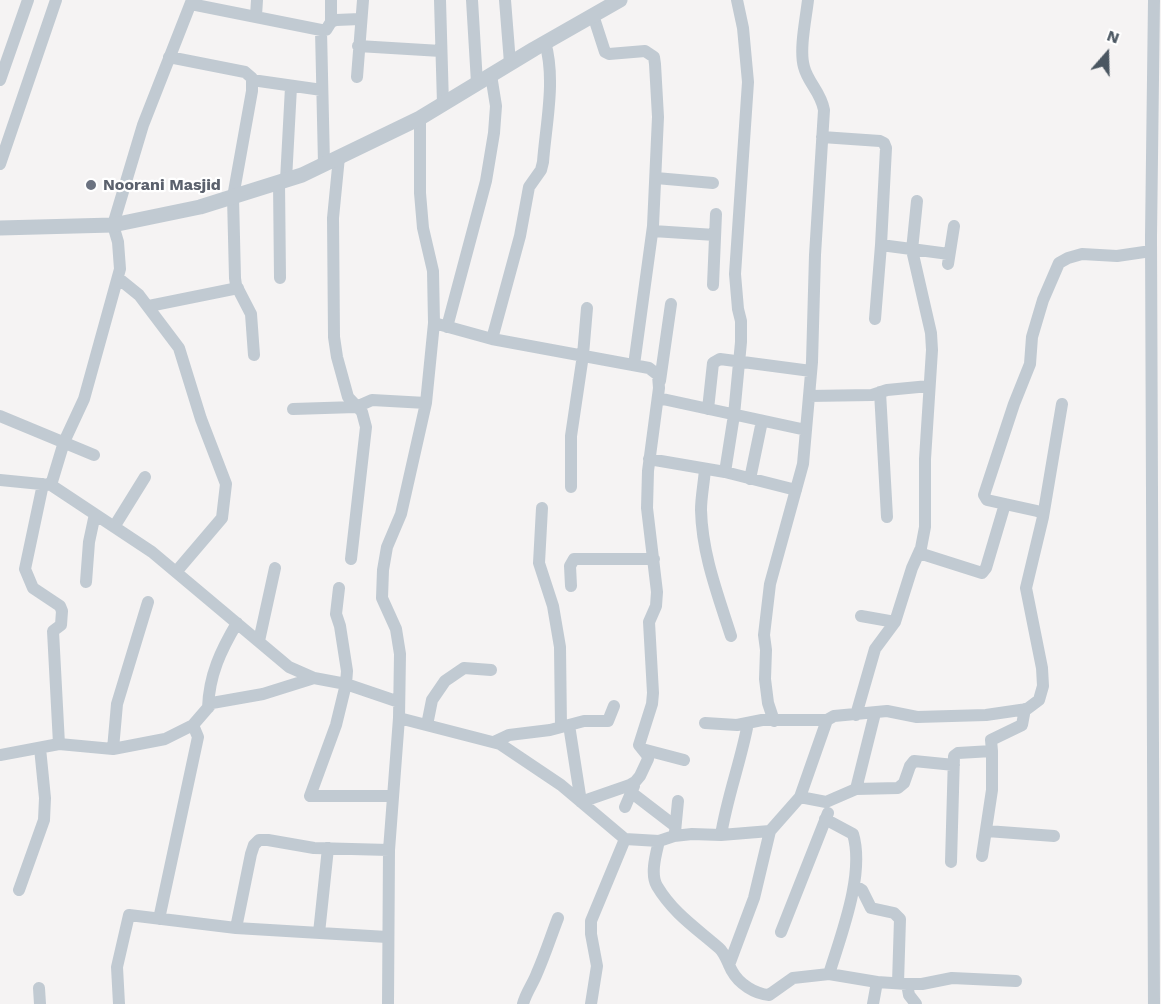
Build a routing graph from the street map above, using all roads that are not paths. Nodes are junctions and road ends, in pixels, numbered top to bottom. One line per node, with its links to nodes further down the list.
1 (28, 0): 25 (street)
2 (56, 0): 33 (street)
3 (257, 0): 15 (street)
4 (331, 0): 17 (street)
5 (363, 0): 16 (street)
6 (440, 0): 20 (street)
7 (472, 0): 24 (street)
8 (505, 0): 22 (street)
9 (620, 0): 14 (street)
10 (736, 0): 63 (street)
11 (808, 0): 31 (street)
12 (1154, 0): 46 (street)
13 (192, 2): 15 (street); 21 (street)
14 (593, 15): 18 (street); 35 (street)
15 (256, 16): 17 (street)
16 (360, 19): 17 (street); 19 (street)
17 (326, 26): 28 (street)
18 (544, 42): 22 (street); 60 (street)
19 (358, 46): 20 (street); 23 (street)
20 (441, 51): 29 (street)
21 (169, 57): 26 (street); 41 (street)
22 (510, 63): 24 (street)
23 (357, 77)
24 (484, 79): 29 (street); 59 (street)
25 (0, 80)
26 (252, 80): 27 (street); 38 (street)
27 (291, 87): 28 (street); 36 (street)
28 (322, 90): 34 (street)
29 (443, 104): 30 (street)
30 (420, 118): 32 (street); 58 (street)
31 (822, 137): 47 (street); 65 (street)
32 (339, 157): 34 (street); 73 (street)
33 (0, 164)
34 (324, 164): 36 (street)
35 (656, 178): 37 (street); 44 (street)
36 (282, 181): 38 (street); 51 (street)
37 (713, 183)
38 (233, 197): 41 (street); 53 (street)
39 (917, 201): 48 (street)
40 (716, 214): 45 (street)
41 (112, 225): 43 (street); 50 (street)
42 (954, 226): 48 (street)
43 (0, 228)
44 (653, 231): 45 (street); 64 (street)
45 (715, 235): 52 (street)
46 (1156, 237): 49 (street)
47 (881, 245): 48 (street); 57 (street)
48 (912, 250): 67 (street)
49 (1151, 251): 91 (street); 115 (street)
50 (118, 278): 55 (street); 80 (street)
51 (280, 278)
52 (713, 285)
53 (238, 288): 55 (street); 61 (street)
54 (671, 304): 66 (street)
55 (149, 306): 101 (street)
56 (587, 309): 62 (street)
57 (875, 319)
58 (434, 323): 59 (street); 71 (street)
59 (447, 327): 60 (street)
60 (492, 339): 62 (street)
61 (254, 355)
62 (583, 355): 64 (street); 89 (street)
63 (739, 362): 65 (street); 75 (street); 76 (street)
64 (634, 365): 66 (street)
65 (811, 371): 69 (street)
66 (660, 381): 70 (street)
67 (929, 386): 68 (street); 97 (street)
68 (880, 392): 69 (street); 95 (street)
69 (809, 396): 79 (street)
70 (658, 398): 75 (street); 82 (street)
71 (426, 403): 73 (street); 114 (street)
72 (1062, 404): 94 (street)
73 (356, 407): 74 (street); 98 (street)
74 (293, 409)
75 (708, 409): 76 (street)
76 (734, 415): 78 (street); 84 (street)
77 (0, 416): 80 (street)
78 (762, 421): 79 (street); 86 (street)
79 (806, 430): 90 (street)
80 (64, 442): 81 (street); 88 (street)
81 (94, 455)
82 (649, 459): 83 (street); 99 (street)
83 (705, 469): 84 (street); 109 (street)
84 (725, 472): 86 (street)
85 (145, 477): 96 (street)
86 (750, 479): 90 (street)
87 (0, 480): 88 (street)
88 (47, 485): 93 (street); 130 (street)
89 (571, 487)
90 (796, 490): 122 (street)
91 (1005, 504): 94 (street); 97 (street)
92 (542, 508): 128 (street)
93 (95, 514): 96 (street); 102 (street)
94 (1043, 517): 118 (street)
95 (887, 518)
96 (114, 527): 101 (street)
97 (919, 554): 107 (street)
98 (351, 559)
99 (654, 559): 103 (street); 133 (street)
100 (275, 568): 110 (street)
101 (177, 572): 108 (street)
102 (86, 582)
103 (571, 586)
104 (339, 588): 113 (street)
105 (148, 602): 132 (street)
106 (861, 616): 107 (street)
107 (896, 622): 120 (street)
108 (237, 623): 110 (street); 117 (street)
109 (731, 636)
110 (259, 641): 112 (street)
111 (491, 670): 127 (street)
112 (314, 678): 113 (street); 117 (street)
113 (345, 684): 114 (street); 140 (street)
114 (399, 702): 121 (street)
115 (1157, 703): 180 (street)
116 (614, 706): 128 (street)
117 (208, 708): 126 (street)
118 (1025, 709): 119 (street); 134 (street)
119 (876, 713): 120 (street); 139 (street)
120 (856, 715): 123 (street)
121 (399, 718): 127 (street); 140 (street)
122 (774, 720): 123 (street); 125 (street)
123 (827, 720): 141 (street)
124 (705, 723): 125 (street)
125 (748, 723): 150 (street)
126 (193, 725): 132 (street); 161 (street)
127 (428, 725): 129 (street)
128 (565, 726): 129 (street); 144 (street)
129 (494, 742): 144 (street)
130 (59, 744): 131 (street); 132 (street)
131 (40, 748): 135 (street); 159 (street)
132 (112, 749)
133 (642, 749): 136 (street); 138 (street)
134 (992, 752): 137 (street); 149 (street)
135 (0, 755)
136 (684, 760)
137 (954, 765): 139 (street); 157 (street)
138 (633, 788): 144 (street); 145 (street); 147 (street)
139 (856, 789): 142 (street)
140 (393, 796): 155 (street)
141 (800, 797): 142 (street); 148 (street)
142 (833, 800): 146 (street)
143 (678, 801): 147 (street)
144 (581, 802): 152 (street)
145 (625, 807)
146 (825, 819): 158 (street); 163 (street)
147 (675, 831): 150 (street); 153 (street)
148 (771, 831): 150 (street); 166 (street)
149 (987, 831): 151 (street); 156 (street)
150 (721, 835)
151 (1054, 836)
152 (625, 839): 153 (street); 177 (street)
153 (659, 841): 166 (street)
154 (328, 848): 155 (street); 162 (street); 164 (street)
155 (389, 850): 165 (street)
156 (982, 856)
157 (951, 862)
158 (854, 885): 167 (street); 170 (street)
159 (19, 890)
160 (558, 918): 176 (street)
161 (159, 919): 162 (street); 174 (street)
162 (236, 928): 164 (street)
163 (781, 932)
164 (319, 933): 165 (street)
165 (387, 937): 175 (street)
166 (729, 965): 172 (street)
167 (829, 974): 169 (street); 172 (street)
168 (1016, 981): 170 (street)
169 (877, 982): 170 (street); 178 (street)
170 (903, 983): 179 (street)
171 (39, 988): 173 (street)
172 (762, 999)
173 (40, 1004)
174 (119, 1004)
175 (388, 1004)
176 (523, 1004)
177 (591, 1004)
178 (873, 1004)
179 (916, 1004)
180 (1154, 1004)

